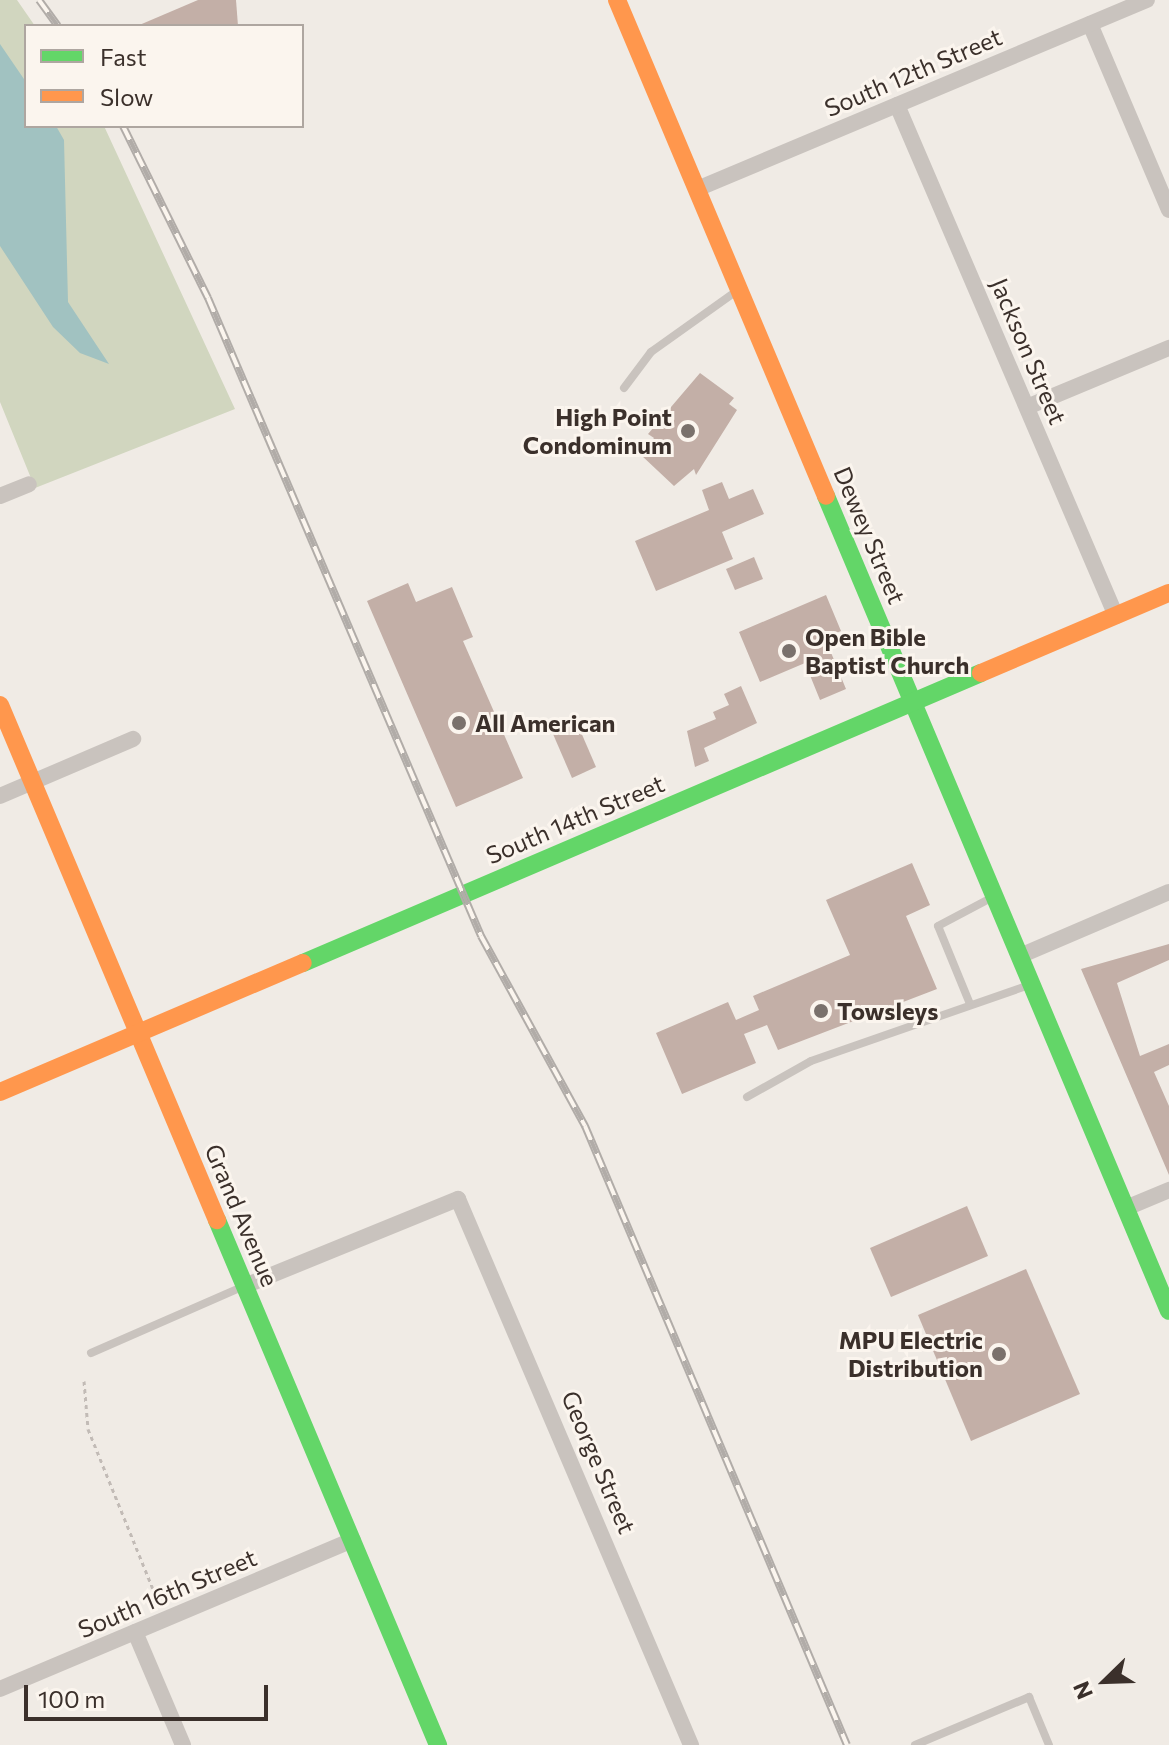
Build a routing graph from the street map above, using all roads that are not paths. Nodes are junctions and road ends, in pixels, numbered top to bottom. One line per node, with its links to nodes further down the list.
1 (617, 0): 5 (street, Dewey Street)
2 (1147, 0): 3 (street, South 12th Street)
3 (1090, 24): 4 (street, South 12th Street); 6 (street)
4 (897, 105): 5 (street, South 12th Street); 10 (street, Jackson Street)
5 (697, 189): 7 (street, Dewey Street)
6 (1169, 210)
7 (740, 290): 9 (lane); 15 (street, Dewey Street)
8 (1169, 348): 10 (street)
9 (624, 388)
10 (1027, 407): 14 (street, Jackson Street)
11 (29, 484): 12 (street)
12 (0, 496)
13 (1169, 593): 14 (street, South 14th Street)
14 (1116, 616): 15 (street, South 14th Street)
15 (915, 703): 21 (street, Dewey Street); 25 (street, South 14th Street)
16 (0, 705): 18 (street, Grand Avenue)
17 (133, 739): 18 (street)
18 (32, 782): 19 (street); 25 (street, Grand Avenue)
19 (0, 796)
20 (1169, 892): 22 (street)
21 (997, 895): 22 (street, Dewey Street); 24 (lane)
22 (1022, 955): 23 (street, Dewey Street)
23 (1034, 984): 24 (lane); 29 (street, Dewey Street)
24 (970, 1004): 27 (lane)
25 (138, 1033): 26 (street, South 14th Street); 30 (street, Grand Avenue)
26 (0, 1092)
27 (747, 1097)
28 (1169, 1190): 29 (street)
29 (1126, 1208): 31 (street, Dewey Street)
30 (247, 1285): 32 (lane); 33 (street, Grand Avenue); 38 (street, George Street)
31 (1169, 1311)
32 (91, 1353)
33 (353, 1540): 34 (street, South 16th Street); 37 (street, Grand Avenue)
34 (135, 1632): 35 (street, South 16th Street); 36 (street)
35 (0, 1689)
36 (183, 1745)
37 (438, 1745)
38 (691, 1745)
39 (915, 1745): 40 (lane)
40 (1049, 1745)

